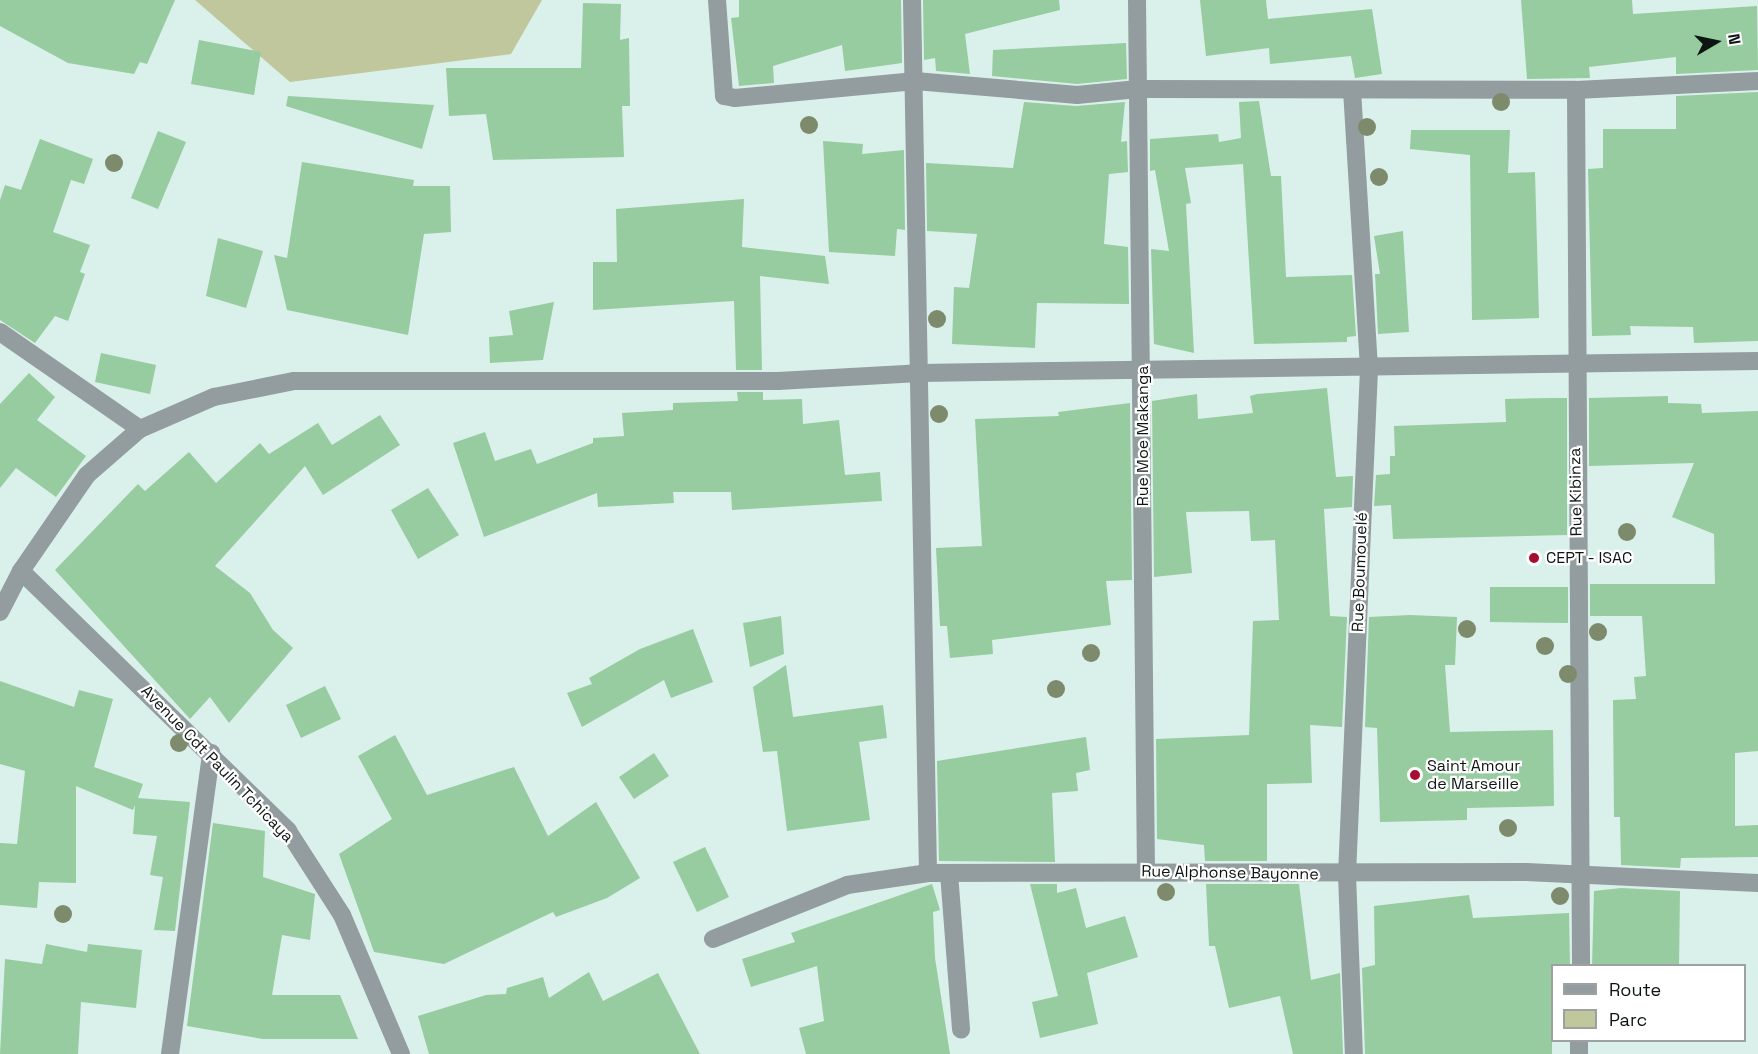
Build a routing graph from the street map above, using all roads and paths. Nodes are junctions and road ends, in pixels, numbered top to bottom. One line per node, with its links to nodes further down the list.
1 (717, 0): 4 (street)
2 (912, 0): 4 (street)
3 (1137, 0): 6 (street, Rue Moe Makanga)
4 (915, 81): 6 (street); 14 (street)
5 (1758, 81): 8 (street)
6 (1138, 89): 7 (street); 13 (street, Rue Moe Makanga)
7 (1352, 90): 8 (street); 12 (street, Rue Boumouelé)
8 (1576, 90): 11 (street, Rue Kibinza)
9 (0, 332): 15 (street)
10 (1758, 361): 11 (street)
11 (1574, 367): 12 (street); 23 (street, Rue Kibinza)
12 (1369, 369): 13 (street); 22 (street, Rue Boumouelé)
13 (1143, 370): 14 (street); 19 (street, Rue Moe Makanga)
14 (919, 373): 15 (street); 20 (street)
15 (140, 429): 16 (street)
16 (21, 571): 17 (street); 18 (street, Avenue Cdt Paulin Tchicaya)
17 (0, 612)
18 (211, 753): 28 (street); 29 (street, Avenue Cdt Paulin Tchicaya)
19 (1146, 872): 21 (street, Rue Alphonse Bayonne); 22 (street, Rue Alphonse Bayonne)
20 (928, 873): 21 (street, Rue Alphonse Bayonne); 25 (street, Rue Alphonse Bayonne)
21 (949, 873): 27 (street)
22 (1347, 875): 23 (street, Rue Alphonse Bayonne); 30 (street, Rue Boumouelé)
23 (1582, 876): 24 (street, Rue Alphonse Bayonne); 26 (street, Rue Kibinza)
24 (1758, 883)
25 (713, 939)
26 (1581, 964)
27 (961, 1030)
28 (170, 1054)
29 (401, 1054)
30 (1354, 1054)

